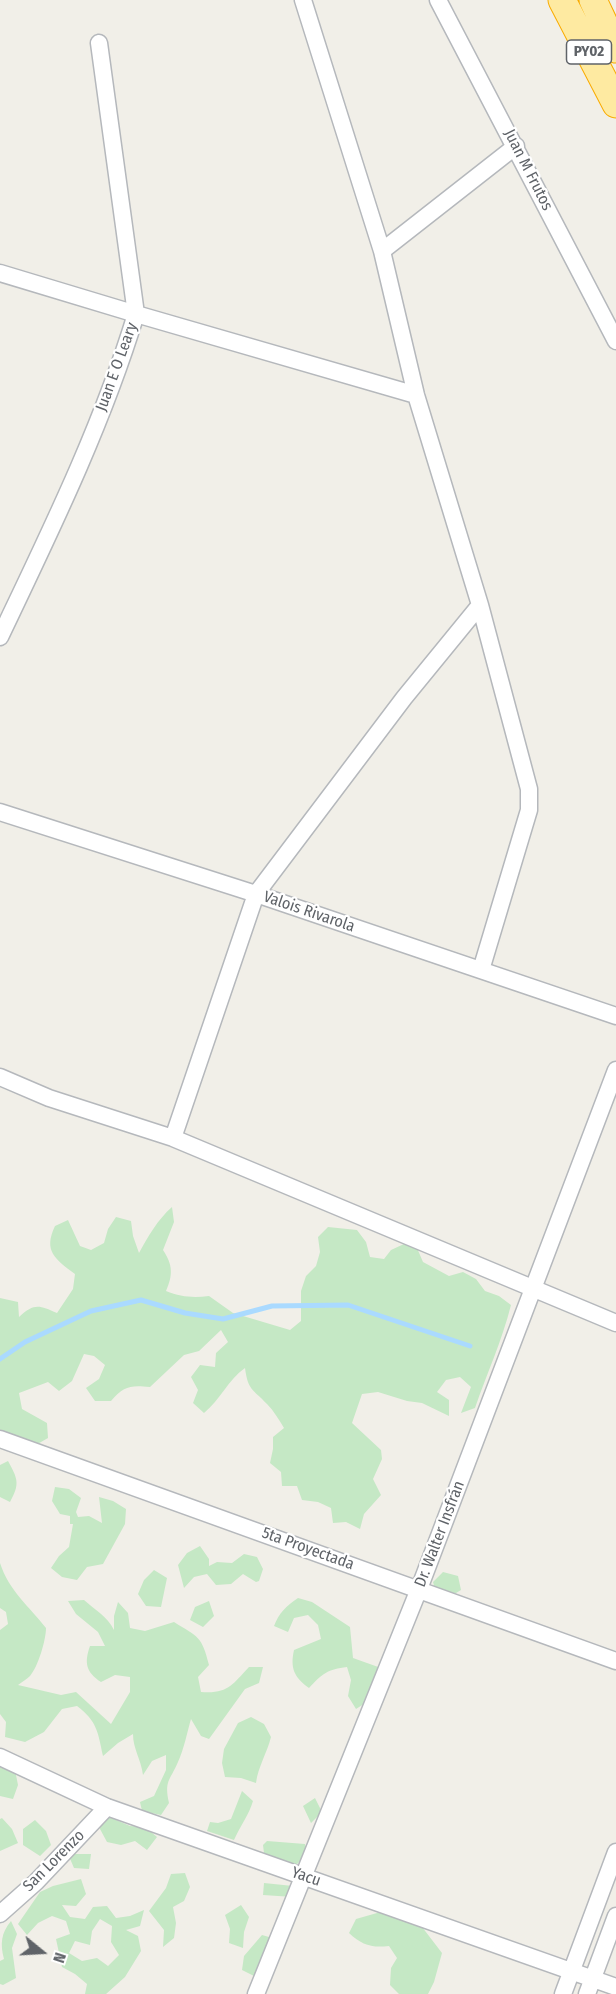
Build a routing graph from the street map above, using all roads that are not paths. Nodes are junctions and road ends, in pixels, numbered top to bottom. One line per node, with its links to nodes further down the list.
1 (303, 0): 9 (street)
2 (438, 0): 8 (street, Juan M Frutos)
3 (562, 0): 7 (highway, PY02)
4 (593, 0): 6 (highway, PY02)
5 (99, 43): 11 (street, Juan E O Leary)
6 (616, 49)
7 (616, 104)
8 (516, 146): 9 (street); 12 (street, Juan M Frutos)
9 (382, 251): 13 (street)
10 (0, 273): 11 (street)
11 (136, 315): 13 (street); 15 (street, Juan E O Leary)
12 (616, 341)
13 (416, 395): 14 (street)
14 (480, 605): 17 (street); 18 (street)
15 (0, 637)
16 (0, 812): 17 (street, Valois Rivarola)
17 (256, 894): 18 (street, Valois Rivarola); 22 (street)
18 (481, 970): 19 (street, Valois Rivarola)
19 (616, 1016)
20 (616, 1070): 23 (street, Dr. Walter Insfrán)
21 (0, 1077): 22 (street)
22 (173, 1138): 23 (street)
23 (532, 1288): 24 (street); 26 (street, Dr. Walter Insfrán)
24 (616, 1323)
25 (0, 1439): 26 (street, 5ta Proyectada)
26 (419, 1589): 27 (street, 5ta Proyectada); 31 (street, Dr. Walter Insfrán)
27 (616, 1661)
28 (0, 1757): 29 (street, Yacu)
29 (107, 1808): 31 (street, Yacu); 32 (street, San Lorenzo)
30 (616, 1852): 34 (street)
31 (303, 1876): 34 (street, Yacu); 37 (street, Dr. Walter Insfrán)
32 (0, 1914)
33 (616, 1916): 35 (street)
34 (572, 1971): 35 (street, Yacu); 38 (street)
35 (590, 1986): 36 (street, Yacu)
36 (616, 1987)
37 (256, 1994)
38 (563, 1994)

